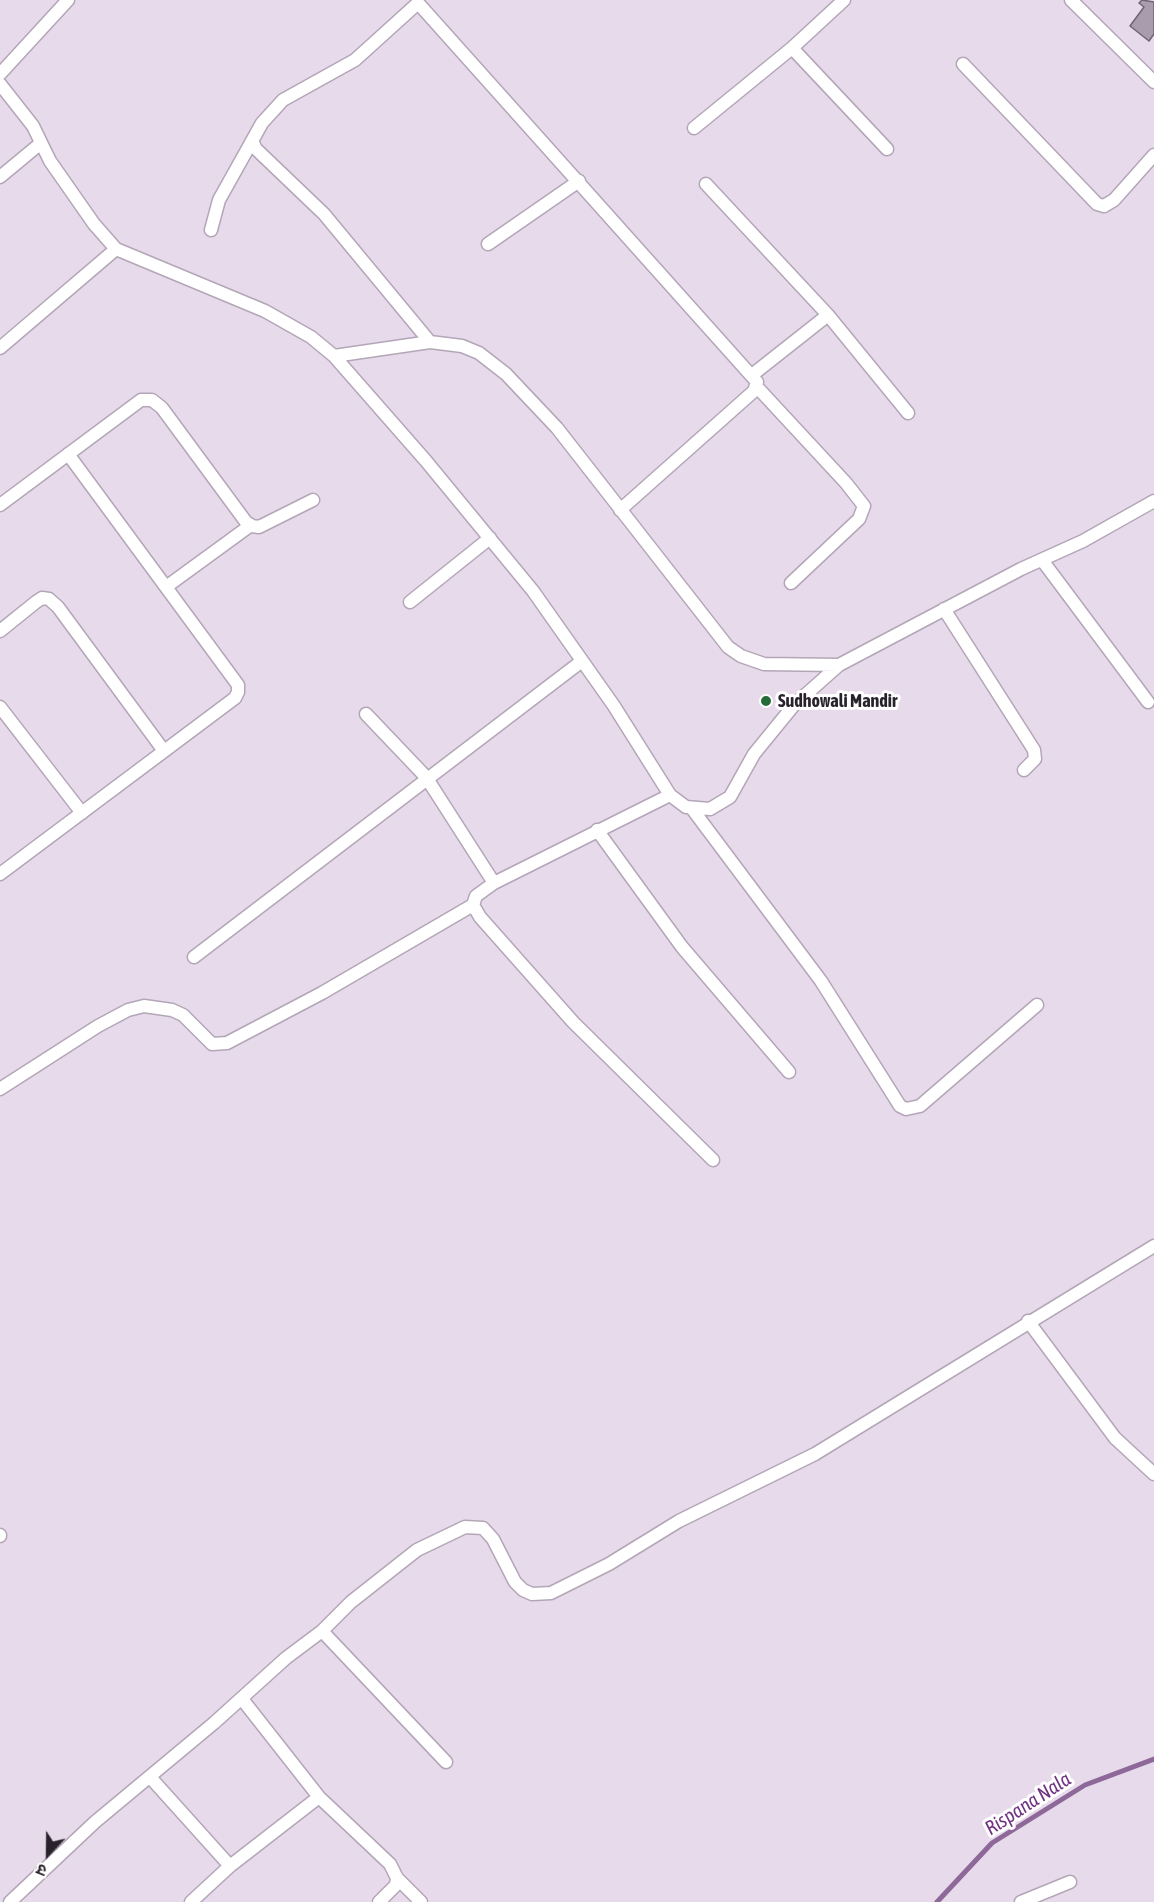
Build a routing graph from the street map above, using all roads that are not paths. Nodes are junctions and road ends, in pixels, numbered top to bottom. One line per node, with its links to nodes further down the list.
1 (68, 0): 7 (street)
2 (844, 0): 5 (street)
3 (1071, 0): 8 (street)
4 (416, 2): 11 (street); 16 (street)
5 (792, 48): 10 (street); 13 (street)
6 (963, 64): 14 (street)
7 (0, 74)
8 (1154, 82)
9 (0, 84): 12 (street)
10 (694, 128)
11 (252, 141): 18 (street); 22 (street)
12 (41, 143): 15 (street); 20 (street)
13 (887, 149)
14 (1154, 155)
15 (0, 177)
16 (579, 181): 19 (street); 25 (street)
17 (706, 184): 21 (street)
18 (211, 230)
19 (488, 244)
20 (116, 249): 23 (street); 24 (street)
21 (828, 315): 25 (street); 26 (street)
22 (430, 342): 24 (street); 31 (street)
23 (0, 348)
24 (334, 356): 33 (street)
25 (755, 381): 31 (street); 35 (street)
26 (908, 413)
27 (68, 454): 30 (street); 32 (street); 36 (street)
28 (313, 500): 32 (street)
29 (1154, 501): 34 (street)
30 (0, 505)
31 (620, 510): 41 (street)
32 (251, 525): 36 (street)
33 (490, 538): 37 (street); 40 (street)
34 (1042, 560): 38 (street); 42 (street)
35 (791, 583)
36 (166, 587): 45 (street)
37 (410, 602)
38 (944, 609): 41 (street); 46 (street)
39 (0, 631): 45 (street)
40 (582, 661): 47 (street); 48 (street)
41 (839, 665): 49 (street)
42 (1148, 702)
43 (0, 707): 50 (street)
44 (366, 714): 47 (street)
45 (165, 751): 50 (street)
46 (1024, 770)
47 (426, 777): 53 (street); 55 (street)
48 (670, 795): 49 (street); 51 (street)
49 (693, 810): 56 (street)
50 (82, 813): 52 (street)
51 (597, 830): 53 (street); 57 (street)
52 (0, 874)
53 (494, 883): 54 (street)
54 (473, 905): 58 (street); 59 (street)
55 (194, 957)
56 (1037, 1005)
57 (789, 1072)
58 (0, 1089)
59 (713, 1160)
60 (1154, 1246): 61 (street)
61 (1028, 1322): 62 (street); 63 (street)
62 (1154, 1474)
63 (322, 1630): 64 (street); 65 (street)
64 (242, 1699): 66 (street); 67 (street)
65 (446, 1762)
66 (150, 1778): 68 (street); 71 (street)
67 (319, 1797): 68 (street); 69 (street)
68 (230, 1866): 72 (street)
69 (397, 1878): 73 (street); 74 (street)
70 (1070, 1882): 75 (street)
71 (10, 1902)
72 (191, 1902)
73 (379, 1902)
74 (421, 1902)
75 (1021, 1902)

